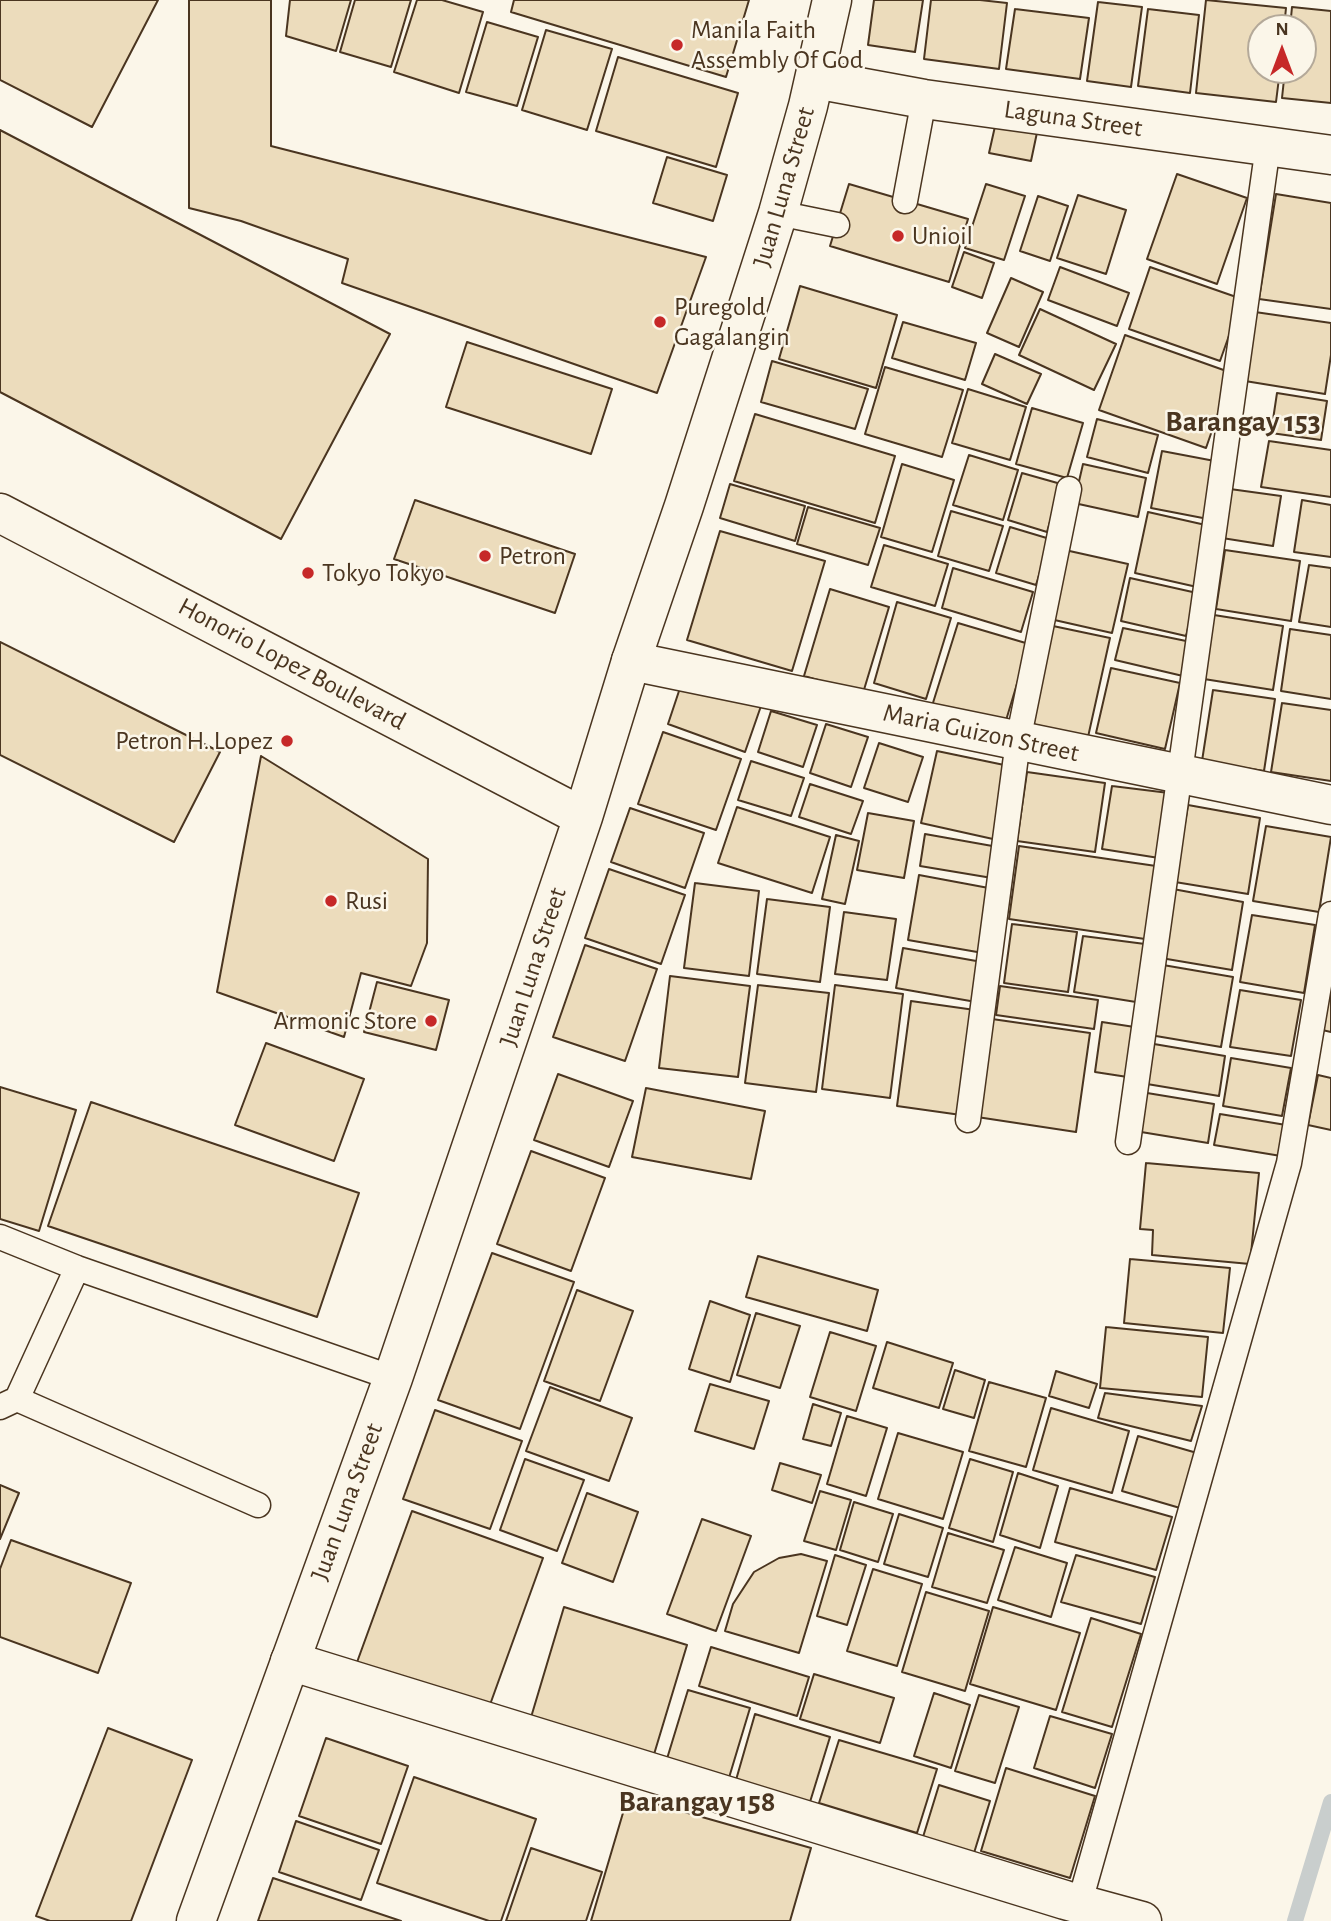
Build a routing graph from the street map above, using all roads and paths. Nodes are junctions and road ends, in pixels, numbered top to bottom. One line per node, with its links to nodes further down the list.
1 (832, 0): 2 (main road, Juan Luna Street)
2 (815, 79): 3 (main road, Laguna Street); 7 (main road, Juan Luna Street)
3 (924, 99): 4 (main road, Laguna Street); 6 (lane)
4 (1268, 146): 5 (main road, Laguna Street); 13 (lane)
5 (1331, 155)
6 (905, 201)
7 (778, 213): 8 (lane); 11 (main road, Juan Luna Street)
8 (837, 225)
9 (1069, 489): 12 (lane)
10 (0, 513): 15 (main road, Honorio Lopez Boulevard)
11 (631, 661): 12 (main road, Maria Guizon Street); 15 (main road, Juan Luna Street)
12 (1018, 741): 13 (main road, Maria Guizon Street); 17 (lane)
13 (1179, 773): 14 (main road, Maria Guizon Street); 18 (lane)
14 (1331, 805)
15 (583, 817): 21 (main road, Juan Luna Street)
16 (1331, 914): 25 (lane)
17 (968, 1120)
18 (1128, 1142)
19 (0, 1237): 20 (lane)
20 (77, 1268): 21 (lane); 22 (lane)
21 (393, 1378): 24 (main road, Juan Luna Street)
22 (8, 1403): 23 (lane)
23 (258, 1505)
24 (290, 1661): 25 (main road); 26 (main road, Juan Luna Street)
25 (1068, 1909): 27 (main road)
26 (196, 1921)
27 (1142, 1921)

